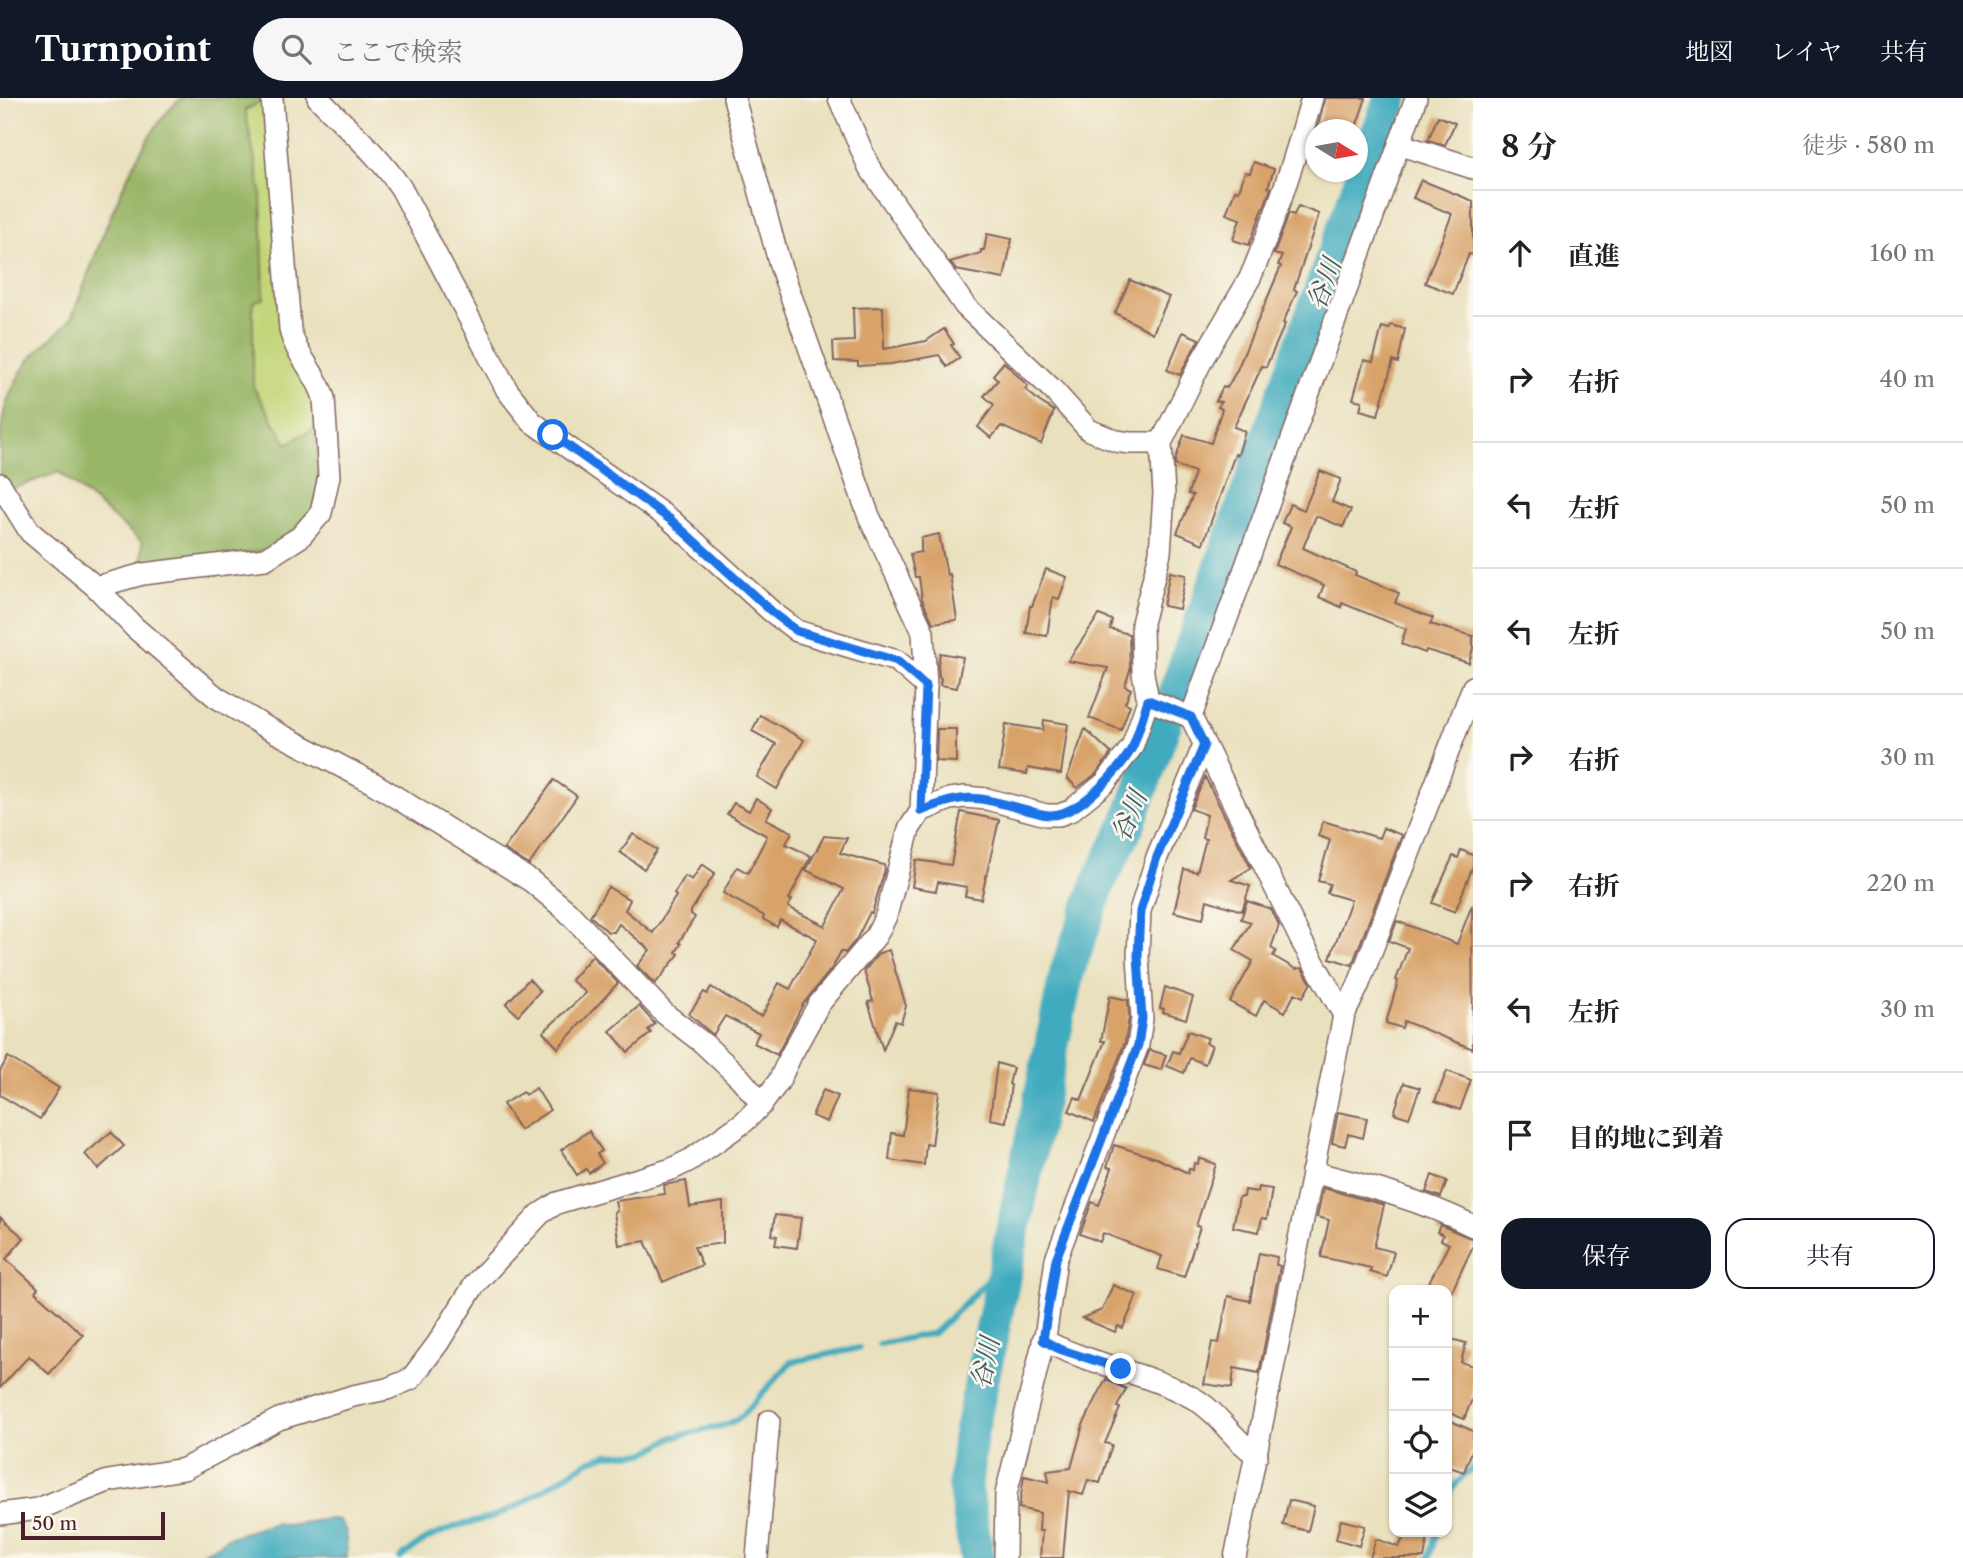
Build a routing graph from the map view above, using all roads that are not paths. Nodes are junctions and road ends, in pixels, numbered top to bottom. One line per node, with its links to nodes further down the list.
1 (272, 98): 11 (street)
2 (318, 98): 12 (street)
3 (734, 98): 12 (street)
4 (839, 98): 9 (street)
5 (1312, 98): 9 (street)
6 (1416, 98): 7 (street)
7 (1399, 144): 8 (street); 15 (street)
8 (1473, 168)
9 (1161, 443): 14 (street)
10 (0, 484): 11 (street)
11 (96, 587): 19 (street)
12 (926, 686): 17 (street)
13 (1473, 687): 18 (street)
14 (1152, 702): 15 (street); 17 (street)
15 (1186, 715): 16 (street)
16 (1204, 745): 18 (street); 22 (street)
17 (921, 811): 19 (street)
18 (1344, 1015): 20 (street)
19 (762, 1104): 25 (street)
20 (1312, 1172): 21 (street); 24 (street)
21 (1473, 1226)
22 (1043, 1340): 24 (street); 27 (street)
23 (769, 1421): 26 (street)
24 (1256, 1455): 28 (street)
25 (0, 1514)
26 (757, 1558)
27 (1005, 1558)
28 (1235, 1558)

